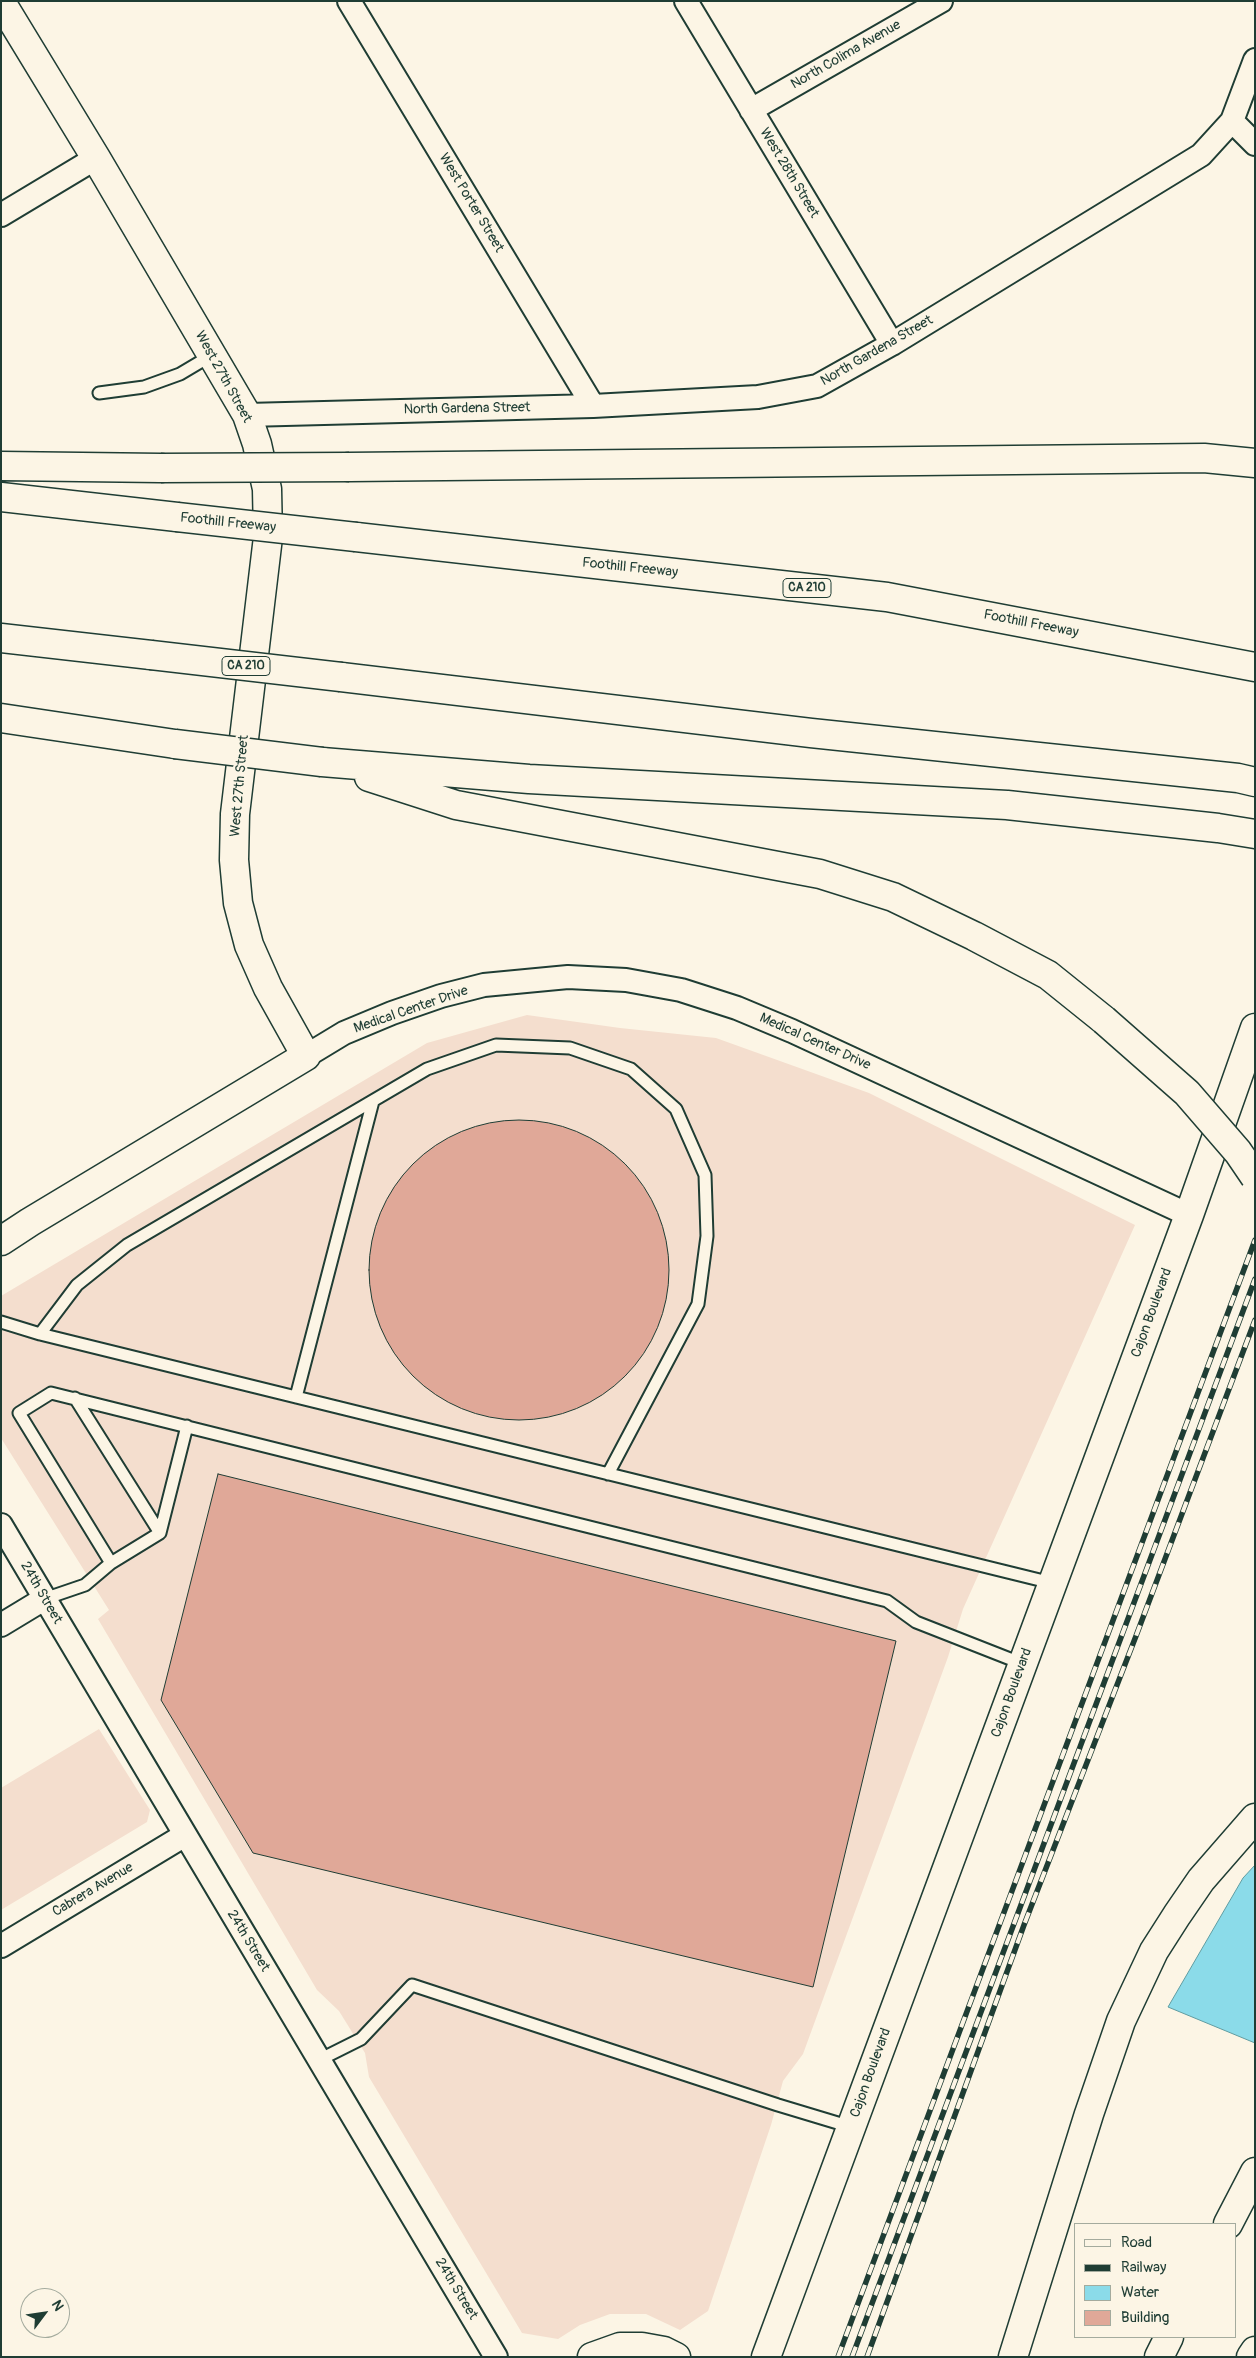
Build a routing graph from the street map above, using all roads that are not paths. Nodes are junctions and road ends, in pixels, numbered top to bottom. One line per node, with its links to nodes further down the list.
1 (349, 1): 14 (street, West Porter Street)
2 (686, 1): 6 (street, West 28th Street)
3 (941, 1): 6 (street, North Colima Avenue)
4 (1, 2): 9 (main road, West 27th Street)
5 (1255, 60): 7 (street, North Gardena Street)
6 (751, 110): 11 (street, West 28th Street)
7 (1232, 121): 8 (street); 11 (street, North Gardena Street)
8 (1255, 144)
9 (96, 158): 10 (street); 12 (main road, West 27th Street)
10 (1, 215)
11 (892, 344): 14 (street, North Gardena Street)
12 (212, 355): 13 (lane); 15 (main road, West 27th Street)
13 (99, 393)
14 (592, 406): 15 (street, North Gardena Street)
15 (247, 415): 26 (main road, West 27th Street)
16 (1255, 463): 17 (main road, bridge)
17 (1, 466)
18 (1, 497): 20 (main road, Foothill Freeway / CA 210, bridge)
19 (1, 638): 23 (main road, CA 210, bridge)
20 (1255, 667)
21 (1, 718): 22 (main road, bridge)
22 (322, 762): 24 (main road); 28 (main road, bridge)
23 (1247, 780)
24 (1255, 834)
25 (1255, 1028): 29 (main road, Cajon Boulevard)
26 (306, 1056): 29 (street, Medical Center Drive); 30 (main road, Medical Center Drive)
27 (373, 1101): 32 (lane); 33 (lane); 36 (lane)
28 (1255, 1177)
29 (1189, 1215): 40 (main road, Cajon Boulevard)
30 (1, 1242)
31 (1, 1322): 32 (lane)
32 (40, 1334): 33 (lane)
33 (296, 1397): 36 (lane)
34 (75, 1398): 35 (lane); 38 (lane); 39 (lane)
35 (187, 1426): 38 (lane); 43 (lane)
36 (608, 1474): 40 (lane)
37 (1, 1525): 41 (street, 24th Street)
38 (160, 1533): 39 (lane)
39 (111, 1564): 41 (lane)
40 (1052, 1583): 43 (main road, Cajon Boulevard)
41 (44, 1599): 42 (street); 45 (street, 24th Street)
42 (1, 1626)
43 (1022, 1664): 48 (main road, Cajon Boulevard)
44 (1255, 1818): 57 (main road)
45 (185, 1835): 46 (street, Cabrera Avenue); 47 (street, 24th Street)
46 (1, 1946)
47 (319, 2060): 48 (lane); 53 (street, 24th Street)
48 (851, 2127): 56 (main road, Cajon Boulevard)
49 (1255, 2172): 50 (main road)
50 (1229, 2223)
51 (1168, 2338): 58 (main road)
52 (1255, 2351): 59 (main road)
53 (496, 2357)
54 (592, 2357): 55 (main road)
55 (676, 2357)
56 (766, 2357)
57 (1013, 2357)
58 (1159, 2357)
59 (1251, 2357)

